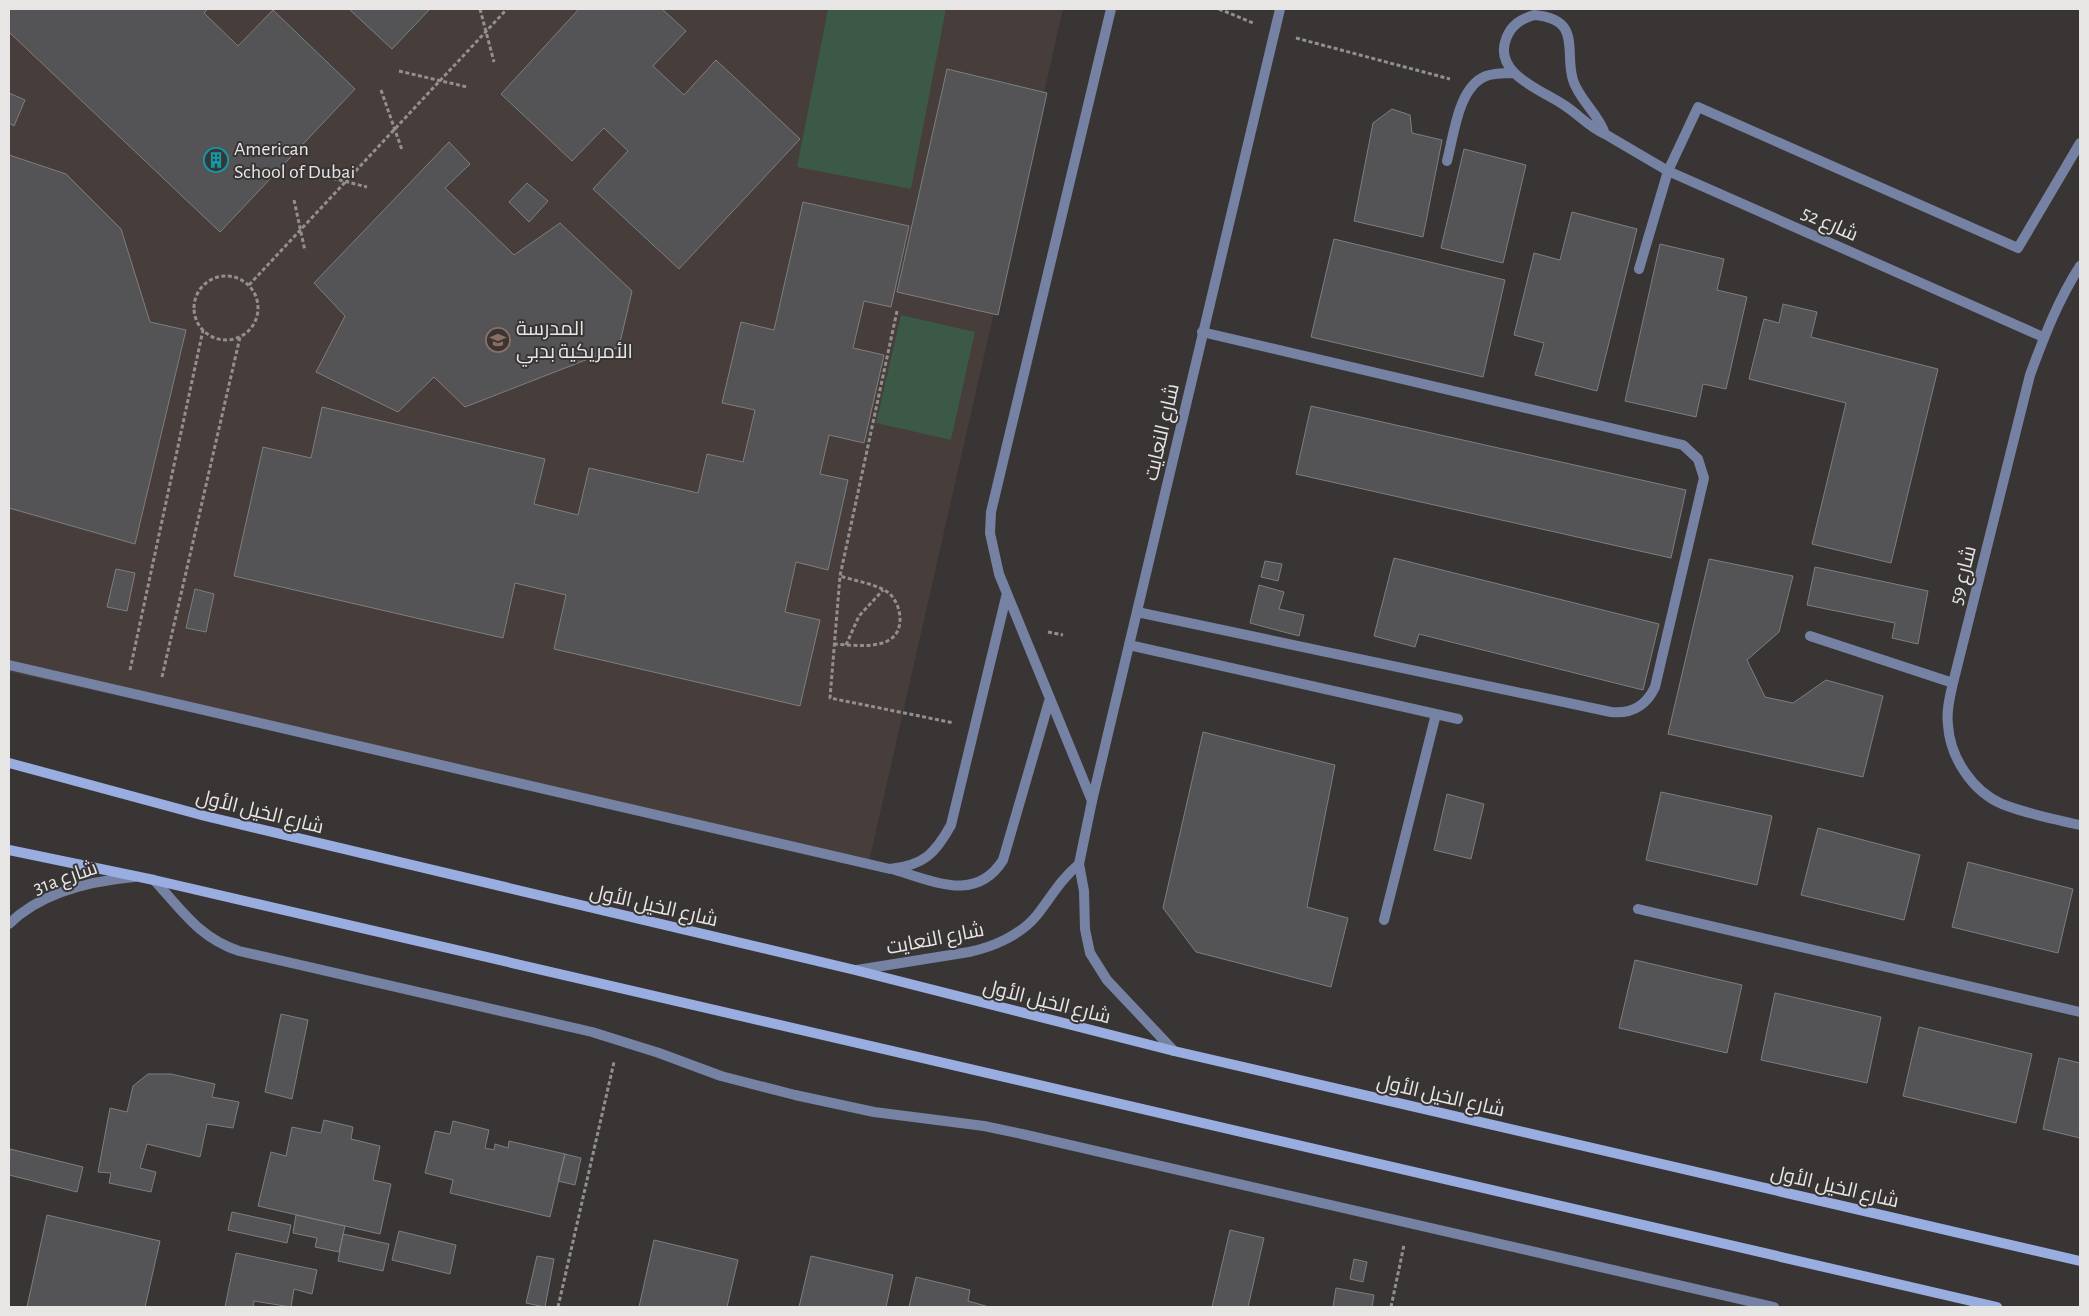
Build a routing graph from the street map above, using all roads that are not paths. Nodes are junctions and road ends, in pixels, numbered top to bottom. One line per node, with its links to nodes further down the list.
1 (1111, 9): 12 (street)
2 (1280, 9): 10 (street, شارع النعايت)
3 (1513, 73): 4 (street, شارع 52); 4 (street); 6 (street)
4 (1606, 134): 7 (street, شارع 52)
5 (2080, 144): 7 (street)
6 (1447, 161)
7 (1668, 171): 9 (street); 11 (street, شارع 52)
8 (2080, 266): 11 (street, شارع 59)
9 (1639, 269)
10 (1202, 332): 13 (street, شارع النعايت); 13 (street)
11 (2044, 337): 17 (street, شارع 59)
12 (1007, 593): 18 (street); 26 (street)
13 (1137, 612): 15 (street, شارع النعايت)
14 (1810, 636): 17 (street)
15 (1129, 645): 19 (street); 22 (street, شارع النعايت)
16 (9, 666): 26 (street)
17 (1953, 683): 23 (street, شارع 59)
18 (1050, 698): 22 (street); 26 (street)
19 (1436, 714): 20 (street); 30 (street)
20 (1458, 719)
21 (9, 763): 32 (main road, شارع الخيل الأول)
22 (1092, 801): 25 (street, شارع النعايت)
23 (2080, 824)
24 (9, 850): 27 (main road)
25 (1079, 864): 32 (street, شارع النعايت); 34 (street, شارع النعايت)
26 (890, 869)
27 (138, 877): 28 (main road); 31 (street, 31a شارع)
28 (154, 880): 36 (street); 37 (main road)
29 (1638, 909): 33 (street)
30 (1384, 920)
31 (9, 924)
32 (855, 970): 34 (main road, شارع الخيل الأول)
33 (2080, 1012)
34 (1174, 1051): 35 (main road, شارع الخيل الأول)
35 (2080, 1261)
36 (1774, 1307)
37 (1997, 1307)

